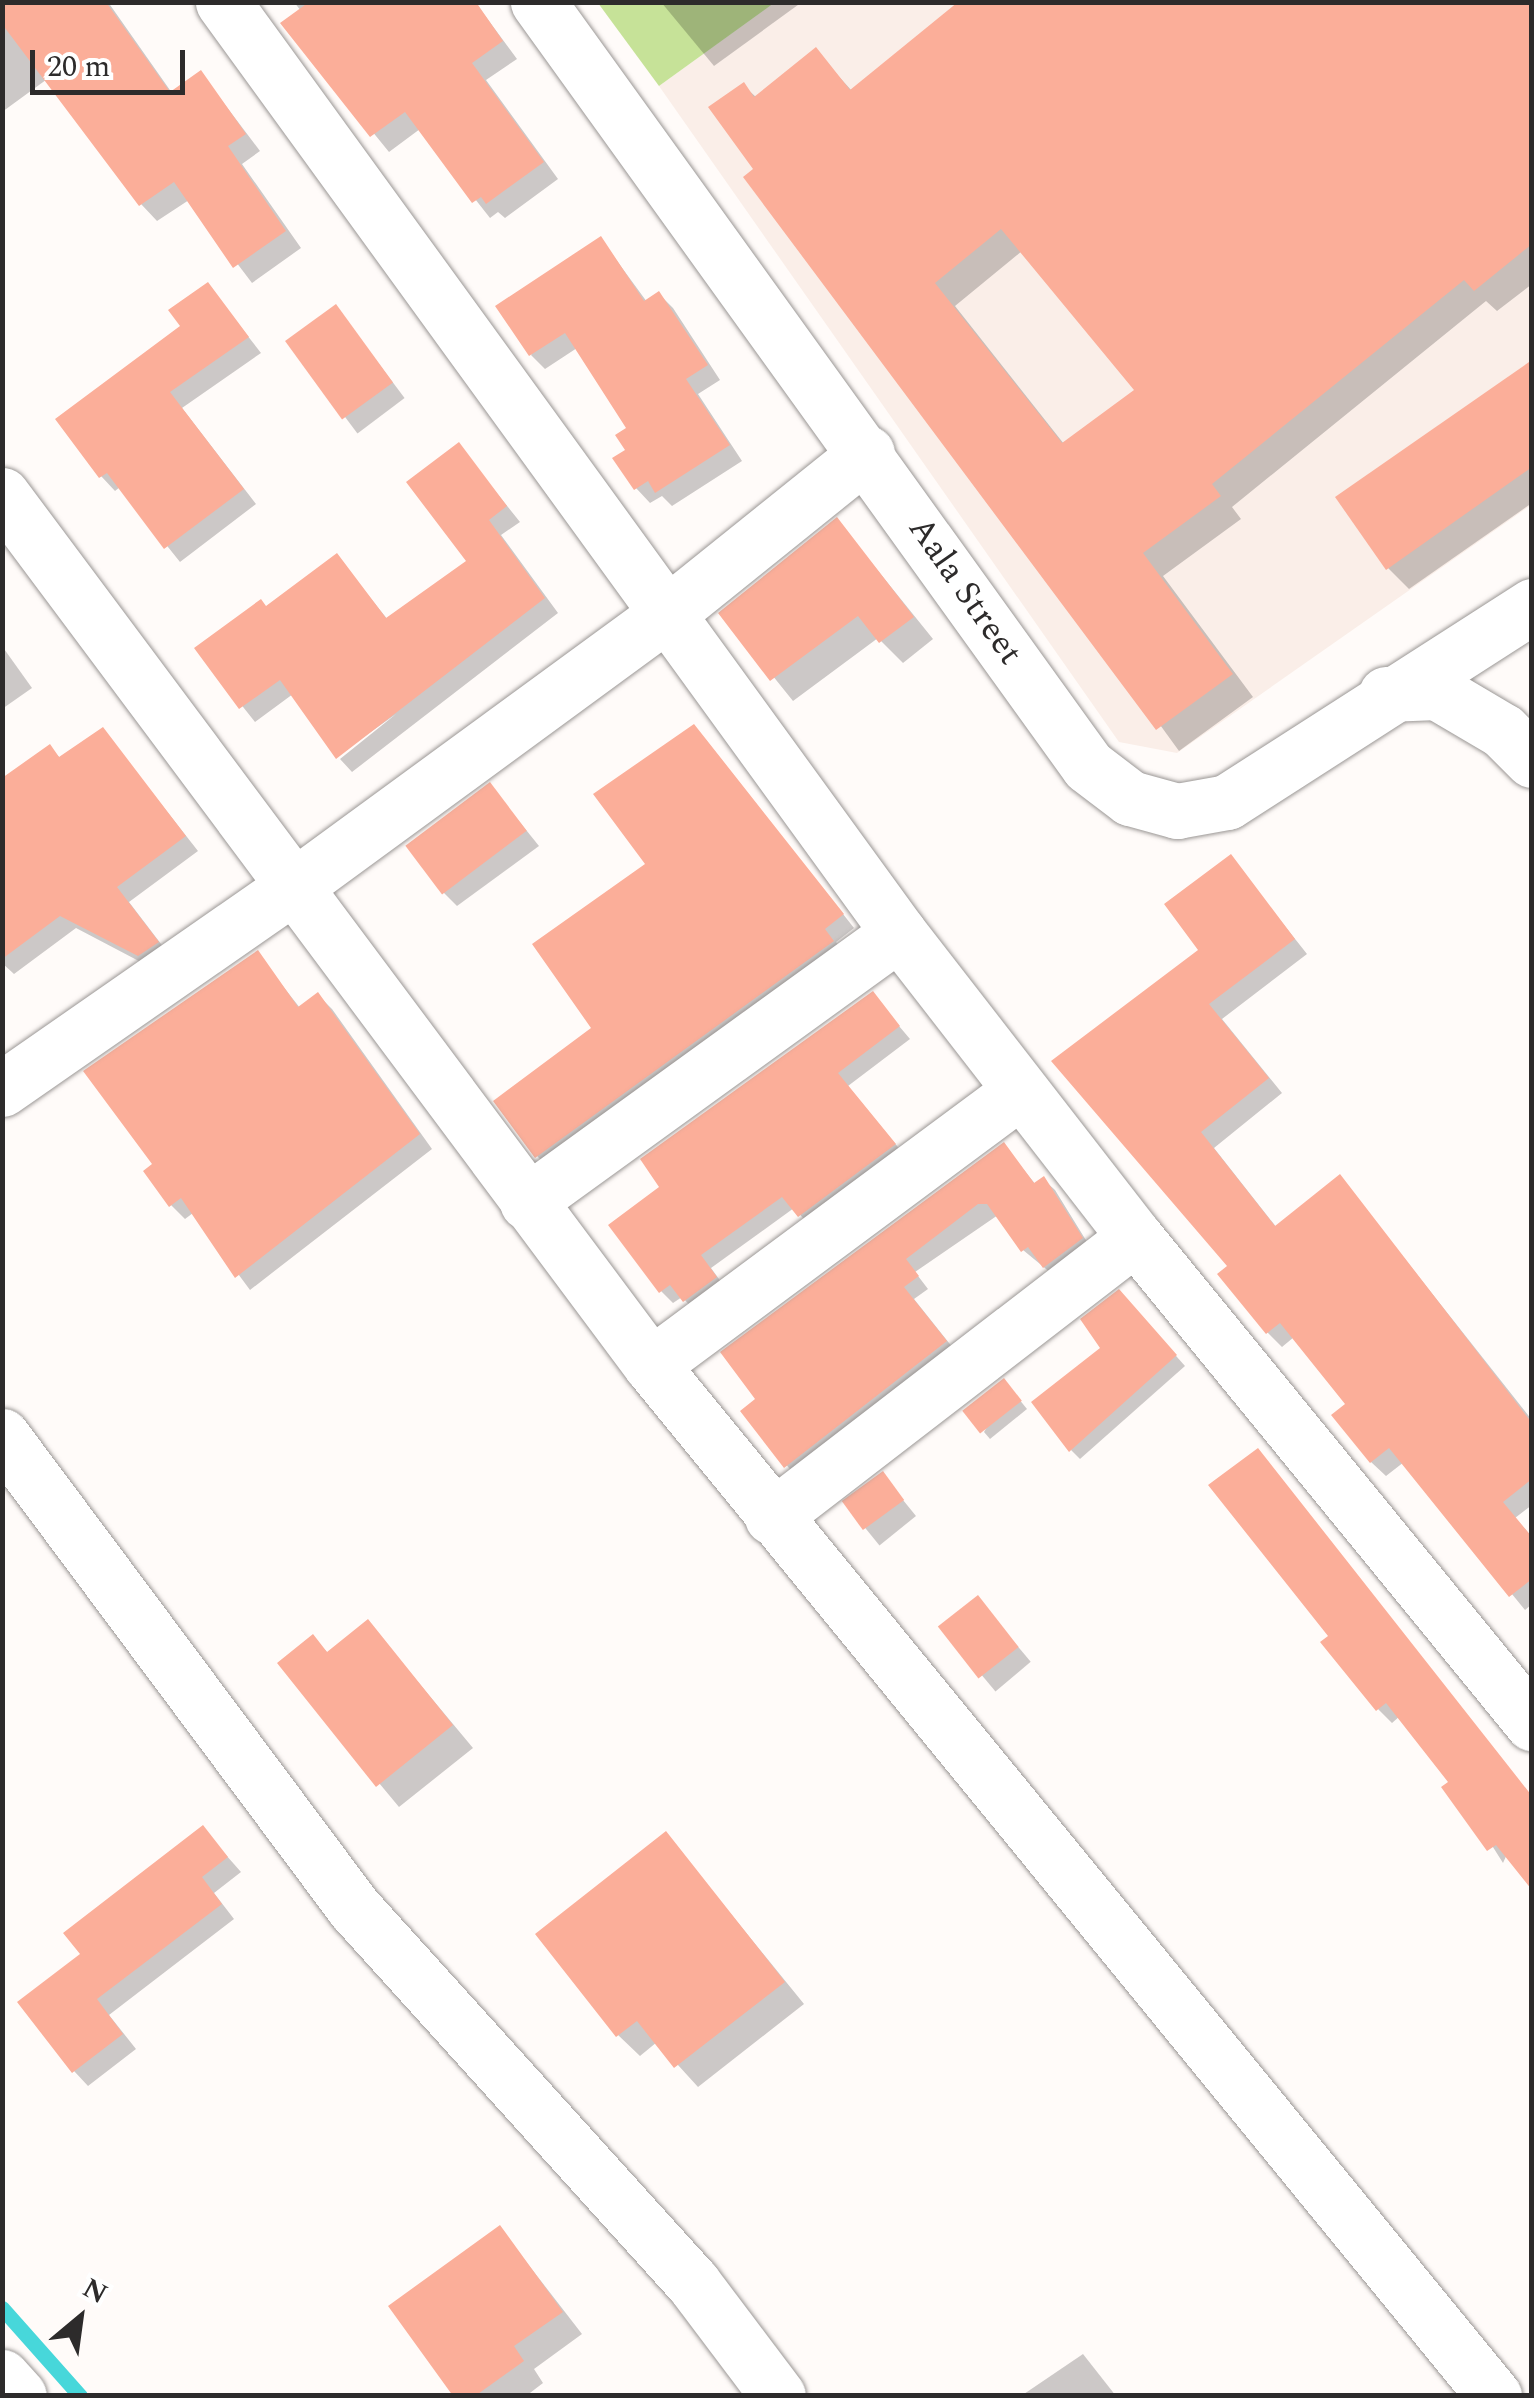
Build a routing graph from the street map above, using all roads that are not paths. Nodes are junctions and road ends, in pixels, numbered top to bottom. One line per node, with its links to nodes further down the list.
1 (223, 2): 6 (street)
2 (538, 2): 3 (street, Aala Street)
3 (867, 453): 6 (street); 7 (street, Aala Street)
4 (2, 495): 9 (street)
5 (1532, 606): 7 (street, Aala Street)
6 (669, 612): 9 (street); 10 (street)
7 (1386, 694): 8 (street)
8 (1532, 760)
9 (296, 885): 11 (street); 13 (street)
10 (900, 933): 12 (street); 13 (street)
11 (2, 1089)
12 (1020, 1092): 14 (street); 15 (street)
13 (526, 1202): 15 (street)
14 (1135, 1236): 17 (street); 18 (street)
15 (651, 1365): 17 (street)
16 (2, 1436): 21 (street)
17 (772, 1517): 22 (street)
18 (1532, 1724)
19 (2, 2376): 20 (street)
20 (20, 2396)
21 (778, 2396)
22 (1494, 2396)

